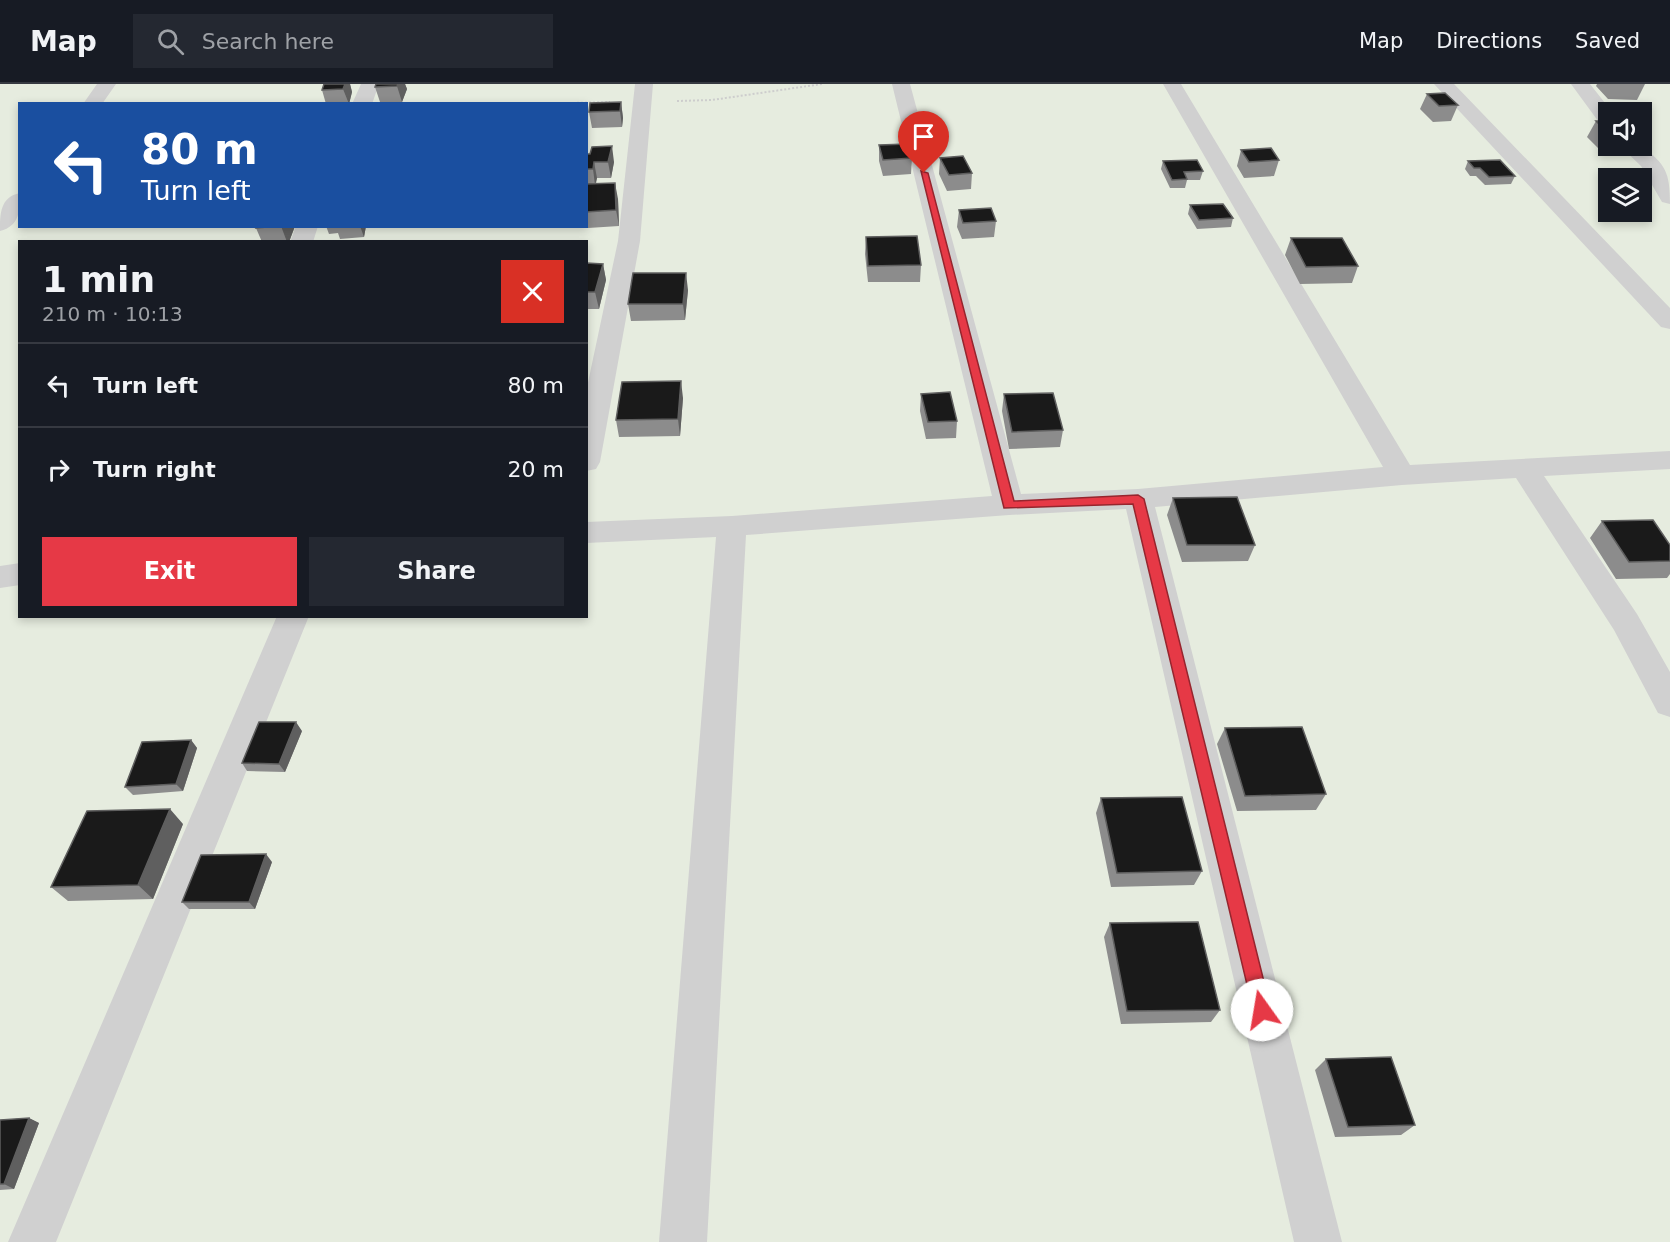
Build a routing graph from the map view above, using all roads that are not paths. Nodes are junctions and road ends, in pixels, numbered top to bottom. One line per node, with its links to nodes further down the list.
1 (107, 84): 8 (street)
2 (370, 84): 9 (street)
3 (644, 84): 16 (street)
4 (901, 84): 21 (street)
5 (1172, 84): 19 (street)
6 (1443, 84): 15 (street)
7 (1580, 84): 10 (street)
8 (94, 102)
9 (363, 102)
10 (1598, 108)
11 (1642, 156): 12 (street)
12 (1670, 197)
13 (18, 202): 14 (street)
14 (0, 224)
15 (1670, 322)
16 (588, 452)
17 (1670, 460): 18 (street)
18 (1523, 467): 19 (street); 27 (street)
19 (1401, 475): 20 (street)
20 (1138, 499): 21 (street); 30 (street)
21 (1009, 505): 22 (street)
22 (732, 526): 23 (street); 29 (street)
23 (588, 533)
24 (18, 574): 25 (street)
25 (0, 577)
26 (292, 618): 28 (street)
27 (1670, 703)
28 (32, 1242)
29 (683, 1242)
30 (1318, 1242)

